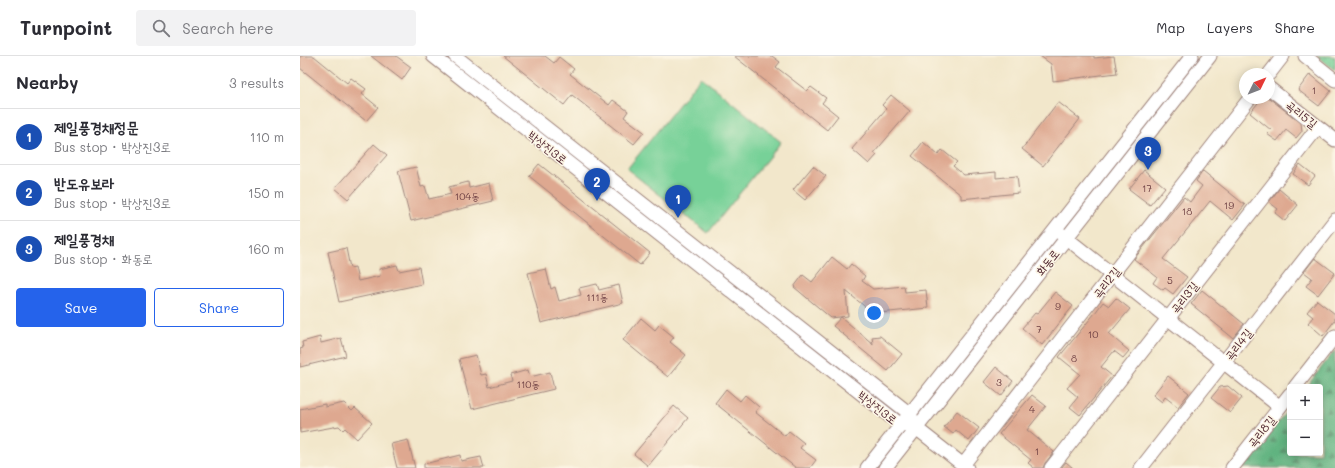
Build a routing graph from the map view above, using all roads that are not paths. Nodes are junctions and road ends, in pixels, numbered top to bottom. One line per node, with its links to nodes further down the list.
1 (433, 56): 24 (street, 박상진3로)
2 (455, 56): 23 (street, 박상진3로)
3 (1192, 56): 14 (street, 화동로)
4 (1210, 56): 15 (street, 화동로)
5 (1283, 56): 7 (street)
6 (1305, 56): 8 (street)
7 (1274, 68)
8 (1335, 80)
9 (1275, 93): 11 (street, 곡리5길)
10 (1245, 104): 16 (street, 곡리2길)
11 (1318, 127): 12 (street, 곡리5길); 17 (street, 곡리3길)
12 (1335, 140)
13 (1335, 220): 19 (street, 곡리4길)
14 (1056, 229): 15 (street); 23 (street, 화동로)
15 (1066, 238): 16 (street); 25 (street, 화동로)
16 (1112, 274): 17 (street); 26 (street, 곡리2길)
17 (1168, 318): 19 (street); 29 (street, 곡리3길)
18 (1335, 336): 20 (street)
19 (1224, 362): 22 (street); 30 (street, 곡리4길)
20 (1297, 384)
21 (1287, 398): 22 (street, 곡리8길)
22 (1280, 407): 31 (street, 곡리8길)
23 (910, 414): 24 (street, 화동로); 25 (street, 박상진3로)
24 (901, 425): 25 (street, 박상진3로); 27 (street, 화동로)
25 (916, 428): 26 (street); 28 (street, 화동로)
26 (965, 467)
27 (868, 468)
28 (885, 468)
29 (1051, 468)
30 (1141, 468)
31 (1232, 468)

